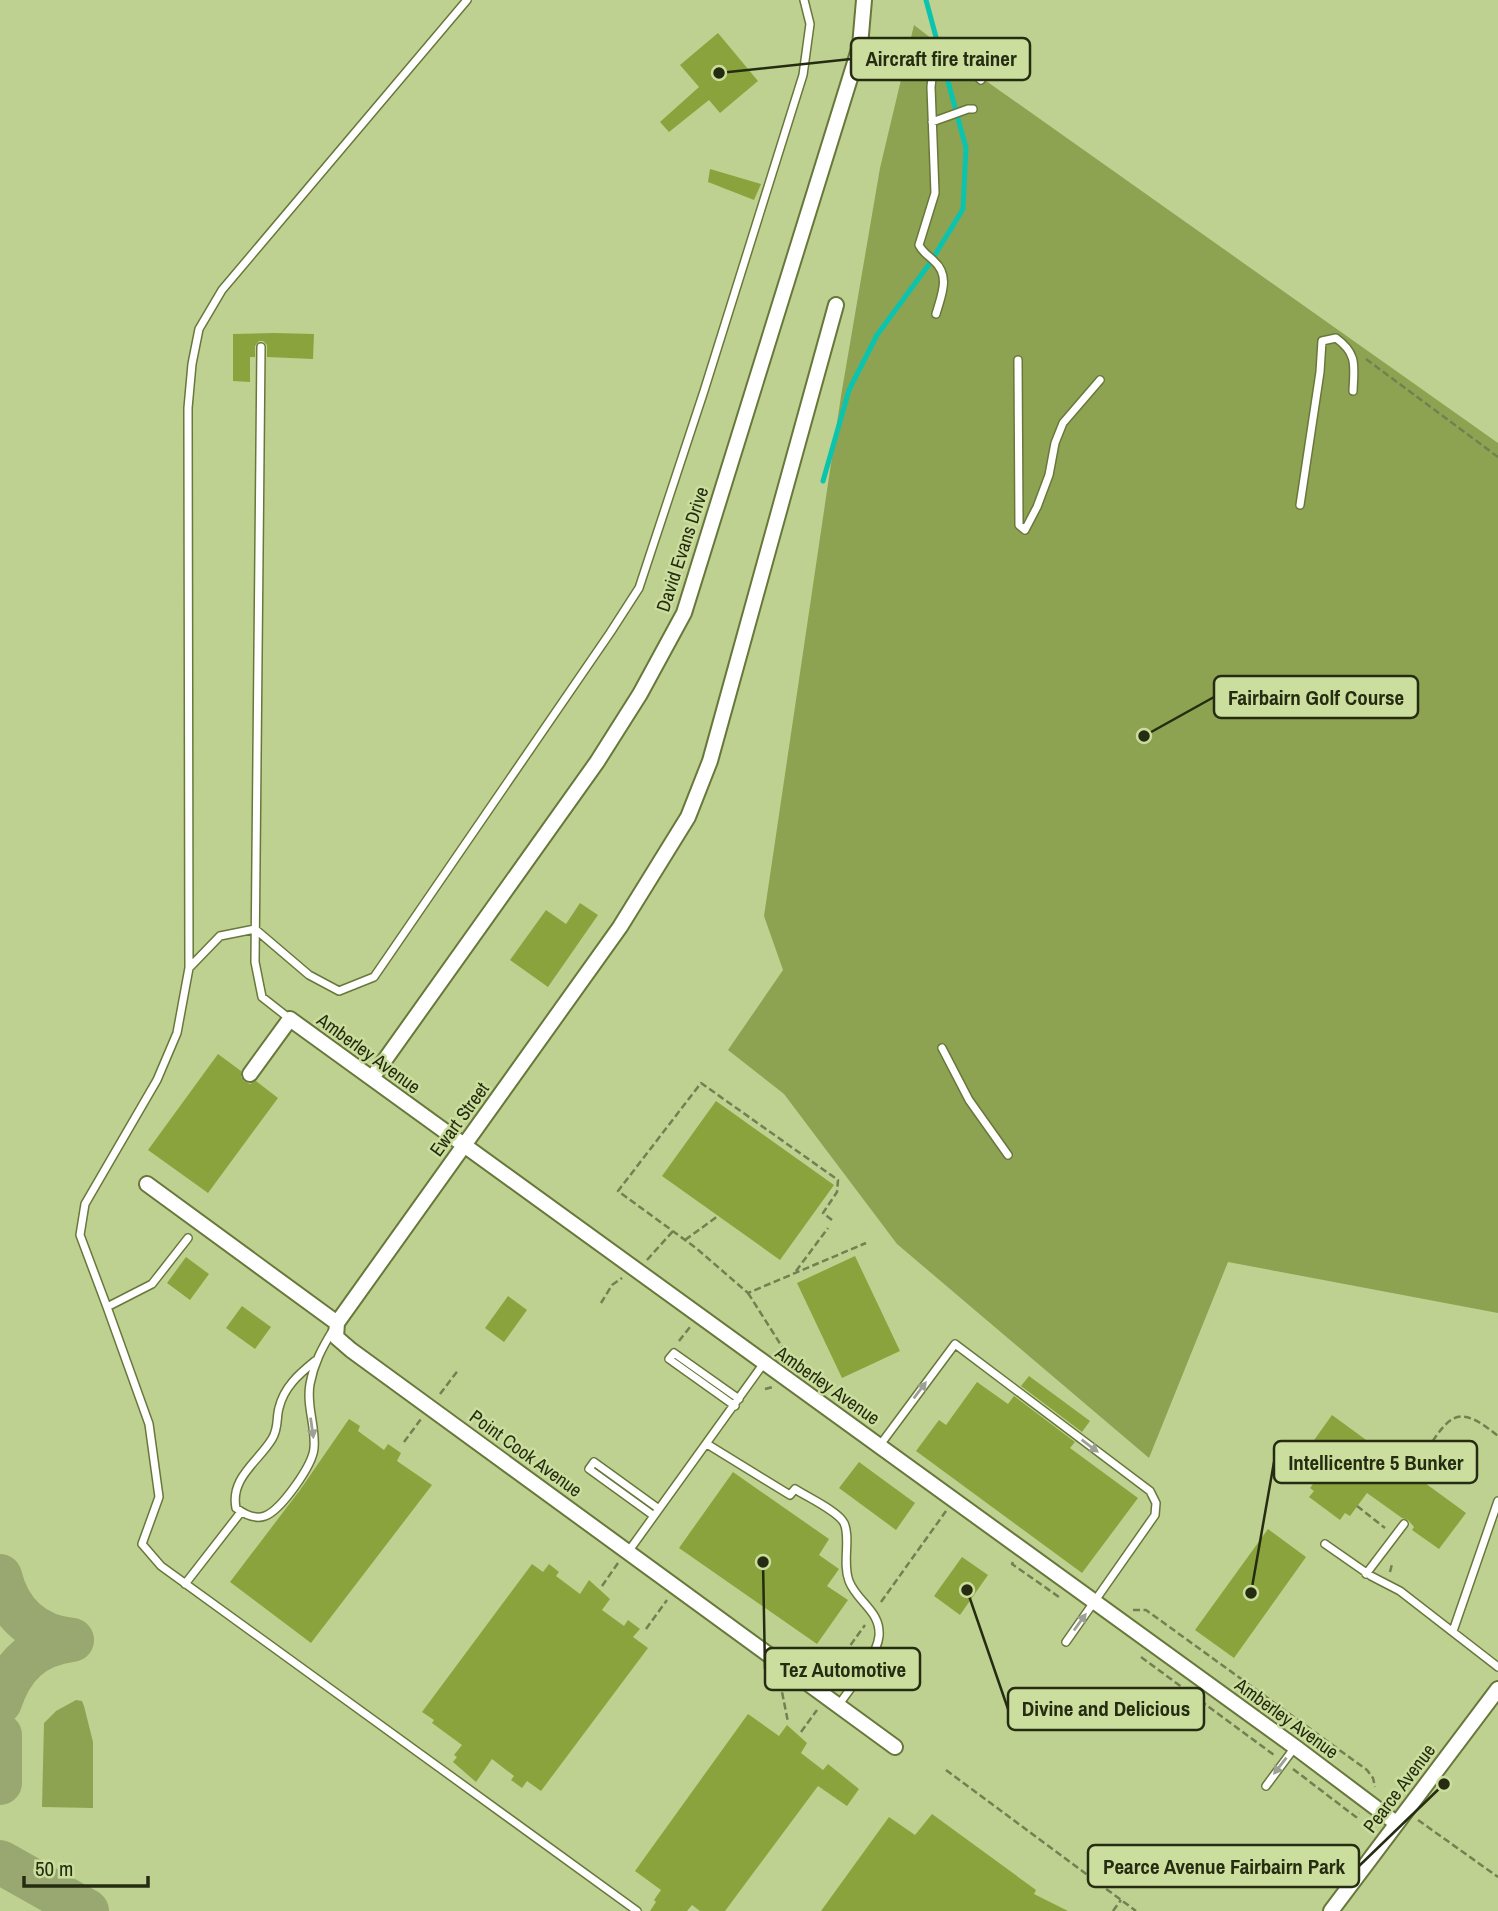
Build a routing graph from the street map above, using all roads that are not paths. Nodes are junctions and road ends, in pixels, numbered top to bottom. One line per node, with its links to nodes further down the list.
1 (467, 0): 15 (lane)
2 (804, 0): 14 (lane)
3 (864, 0): 19 (street, David Evans Drive)
4 (981, 80): 6 (lane)
5 (970, 109): 6 (lane)
6 (932, 122): 8 (lane)
7 (836, 305): 20 (street, Ewart Street)
8 (936, 314)
9 (261, 347): 14 (lane)
10 (1018, 360): 11 (lane)
11 (1100, 380)
12 (1353, 391): 13 (lane)
13 (1300, 505)
14 (255, 929): 15 (lane); 16 (lane)
15 (190, 968): 24 (lane)
16 (290, 1019): 18 (street, Amberley Avenue); 19 (street, Amberley Avenue)
17 (942, 1048): 21 (lane)
18 (250, 1073)
19 (372, 1079): 20 (street, Amberley Avenue)
20 (464, 1145): 25 (street, Ewart Street); 28 (street, Amberley Avenue)
21 (1008, 1155)
22 (147, 1184): 25 (street, Point Cook Avenue)
23 (188, 1238): 24 (lane)
24 (107, 1307): 40 (lane)
25 (337, 1323): 27 (lane); 38 (street, Point Cook Avenue)
26 (672, 1356): 29 (lane)
27 (315, 1361): 34 (lane); 34 (lane, one-way to 34)
28 (764, 1363): 29 (lane); 31 (street, Amberley Avenue)
29 (737, 1402): 30 (lane)
30 (707, 1444): 35 (lane); 46 (lane)
31 (880, 1446): 41 (street, Amberley Avenue); 41 (lane, one-way to 41)
32 (592, 1465): 35 (lane)
33 (1498, 1501): 42 (lane)
34 (242, 1512): 40 (lane)
35 (657, 1513): 38 (lane)
36 (1404, 1524): 39 (lane)
37 (1325, 1544): 39 (lane)
38 (625, 1554): 46 (street, Point Cook Avenue)
39 (1367, 1574): 42 (lane)
40 (185, 1584): 52 (lane)
41 (1095, 1602): 43 (lane, one-way to 41); 48 (street, Amberley Avenue)
42 (1454, 1631): 44 (lane)
43 (1066, 1642)
44 (1498, 1667)
45 (1498, 1689): 50 (street, Pearce Avenue)
46 (838, 1706): 47 (street, Point Cook Avenue)
47 (895, 1747)
48 (1295, 1747): 49 (lane, one-way to 49); 50 (street, Amberley Avenue)
49 (1266, 1786)
50 (1396, 1824): 51 (street, Pearce Avenue)
51 (1336, 1909)
52 (637, 1911)

